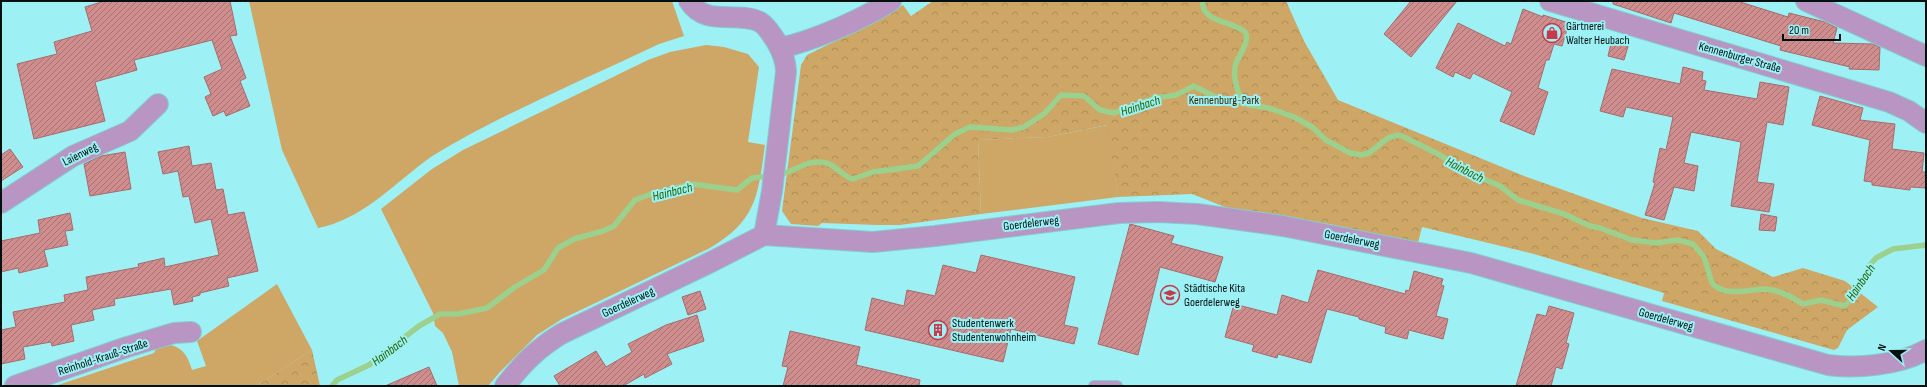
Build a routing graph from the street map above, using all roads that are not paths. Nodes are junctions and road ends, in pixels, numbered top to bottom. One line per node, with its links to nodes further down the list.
1 (689, 1): 5 (street)
2 (891, 1): 5 (street)
3 (1550, 1): 8 (street, Kennenburger Straße)
4 (1806, 1): 6 (street)
5 (780, 48): 10 (street)
6 (1926, 56)
7 (158, 104): 9 (street, Laienweg)
8 (1926, 124)
9 (1, 203)
10 (764, 235): 12 (street, Goerdelerweg); 14 (street, Goerdelerweg)
11 (191, 332): 13 (street, Reinhold-Krauß-Straße)
12 (1926, 350)
13 (15, 386)
14 (505, 386)
15 (1094, 386): 16 (lane)
16 (1116, 386)

